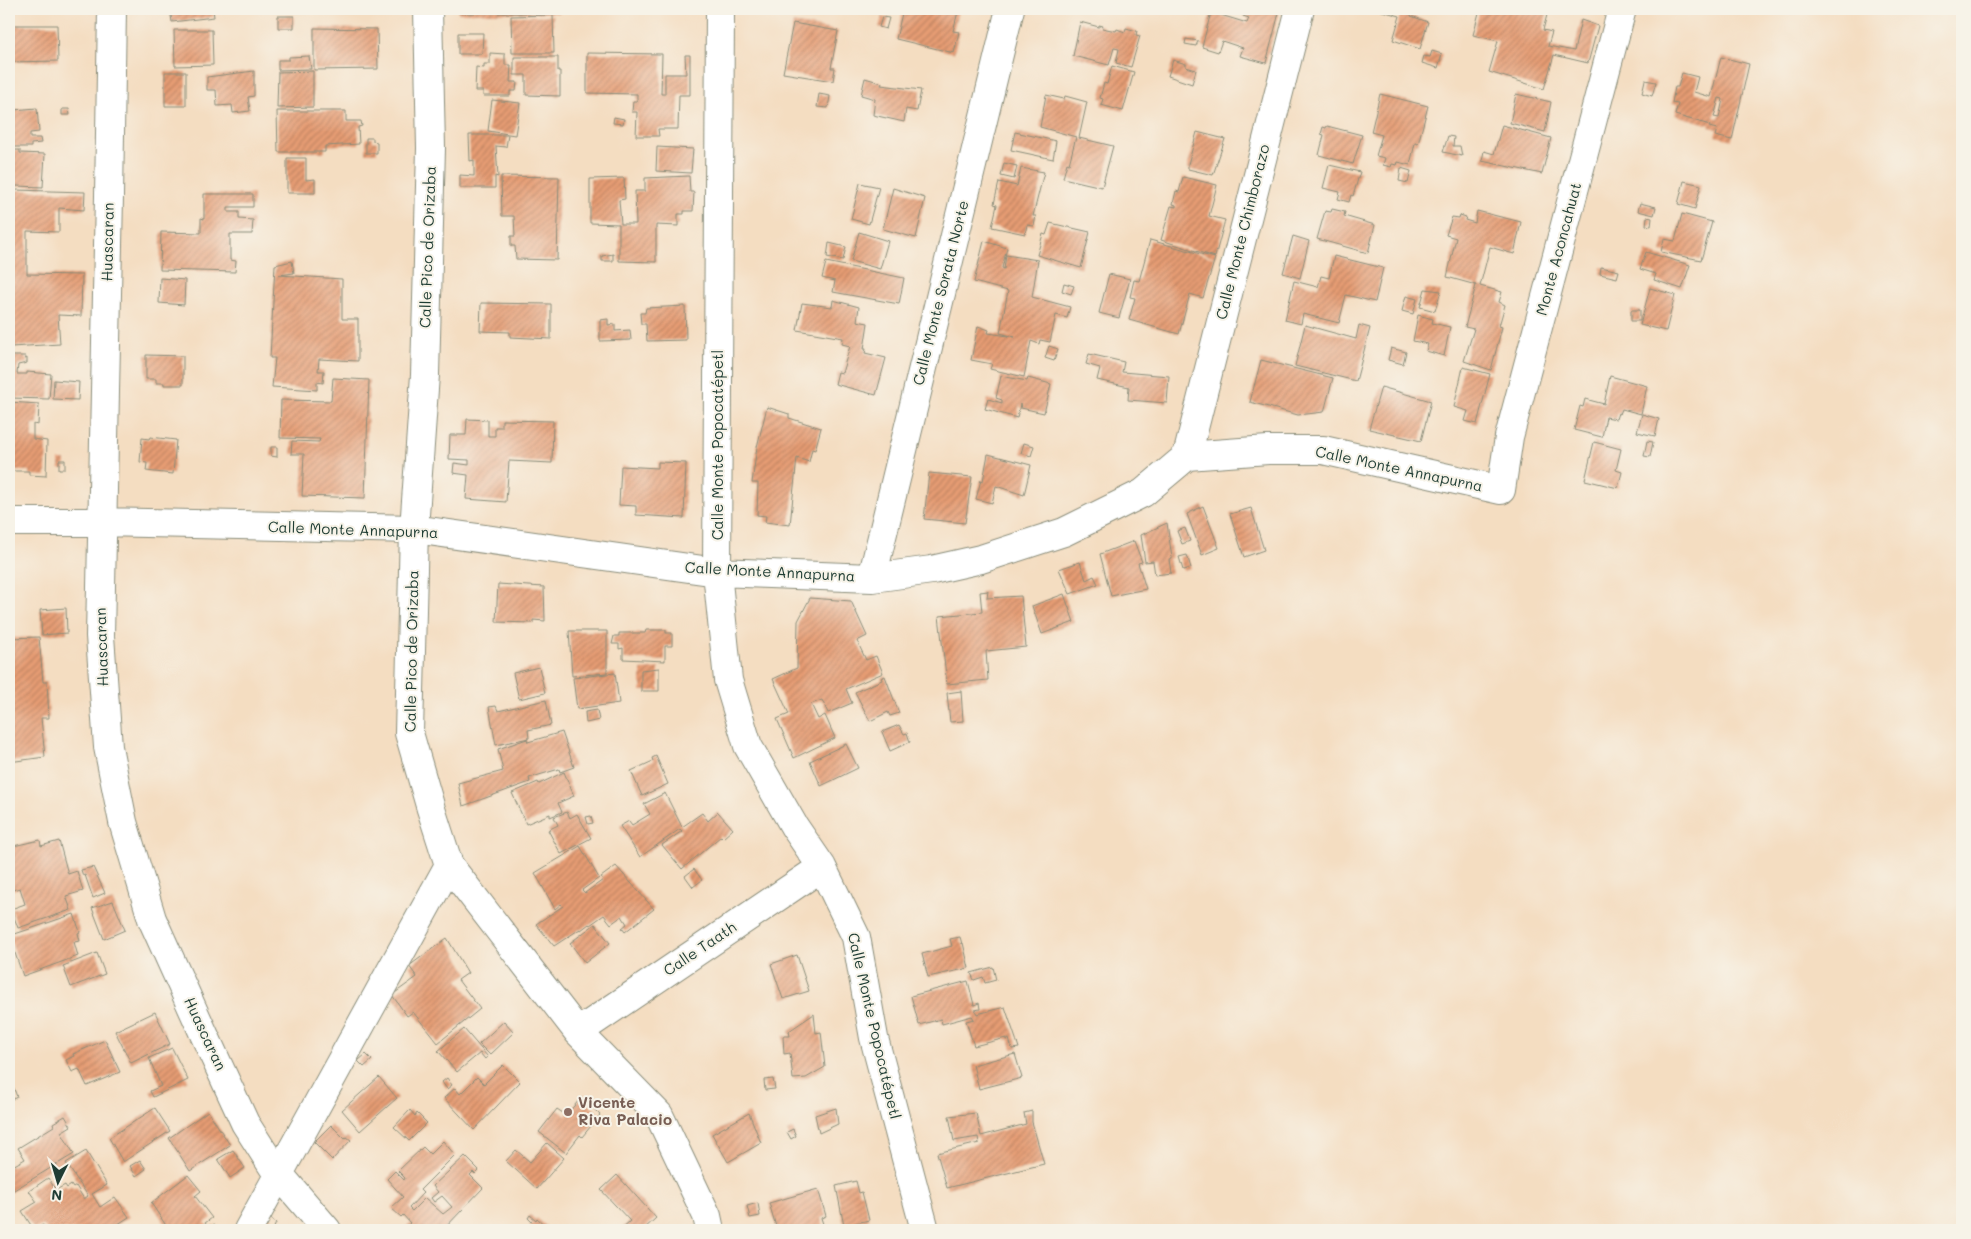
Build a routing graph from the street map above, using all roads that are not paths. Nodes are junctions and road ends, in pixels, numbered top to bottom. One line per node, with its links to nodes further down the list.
1 (112, 9): 10 (street, Huascaran)
2 (428, 9): 11 (street, Calle Pico de Orizaba)
3 (720, 9): 12 (street, Calle Monte Popocatépetl)
4 (1010, 9): 13 (street, Calle Monte Sorata Norte)
5 (1300, 9): 7 (street, Calle Monte Chimborazo)
6 (1622, 9): 8 (street, Monte Aconcahuat)
7 (1187, 456): 8 (street, Calle Monte Annapurna); 13 (street, Calle Monte Annapurna)
8 (1501, 490)
9 (9, 522): 10 (street, Calle Monte Annapurna)
10 (101, 522): 11 (street, Calle Monte Annapurna); 17 (street, Huascaran)
11 (414, 529): 12 (street, Calle Monte Annapurna); 14 (street, Calle Pico de Orizaba)
12 (717, 572): 13 (street, Calle Monte Annapurna); 15 (street, Calle Monte Popocatépetl)
13 (872, 578)
14 (449, 864): 16 (street, Calle Pico de Orizaba); 17 (street)
15 (822, 867): 16 (street, Calle Taath); 21 (street, Calle Monte Popocatépetl)
16 (578, 1032): 20 (street, Calle Pico de Orizaba)
17 (280, 1175): 18 (street); 19 (street, Huascaran)
18 (248, 1230)
19 (327, 1230)
20 (710, 1230)
21 (925, 1230)

